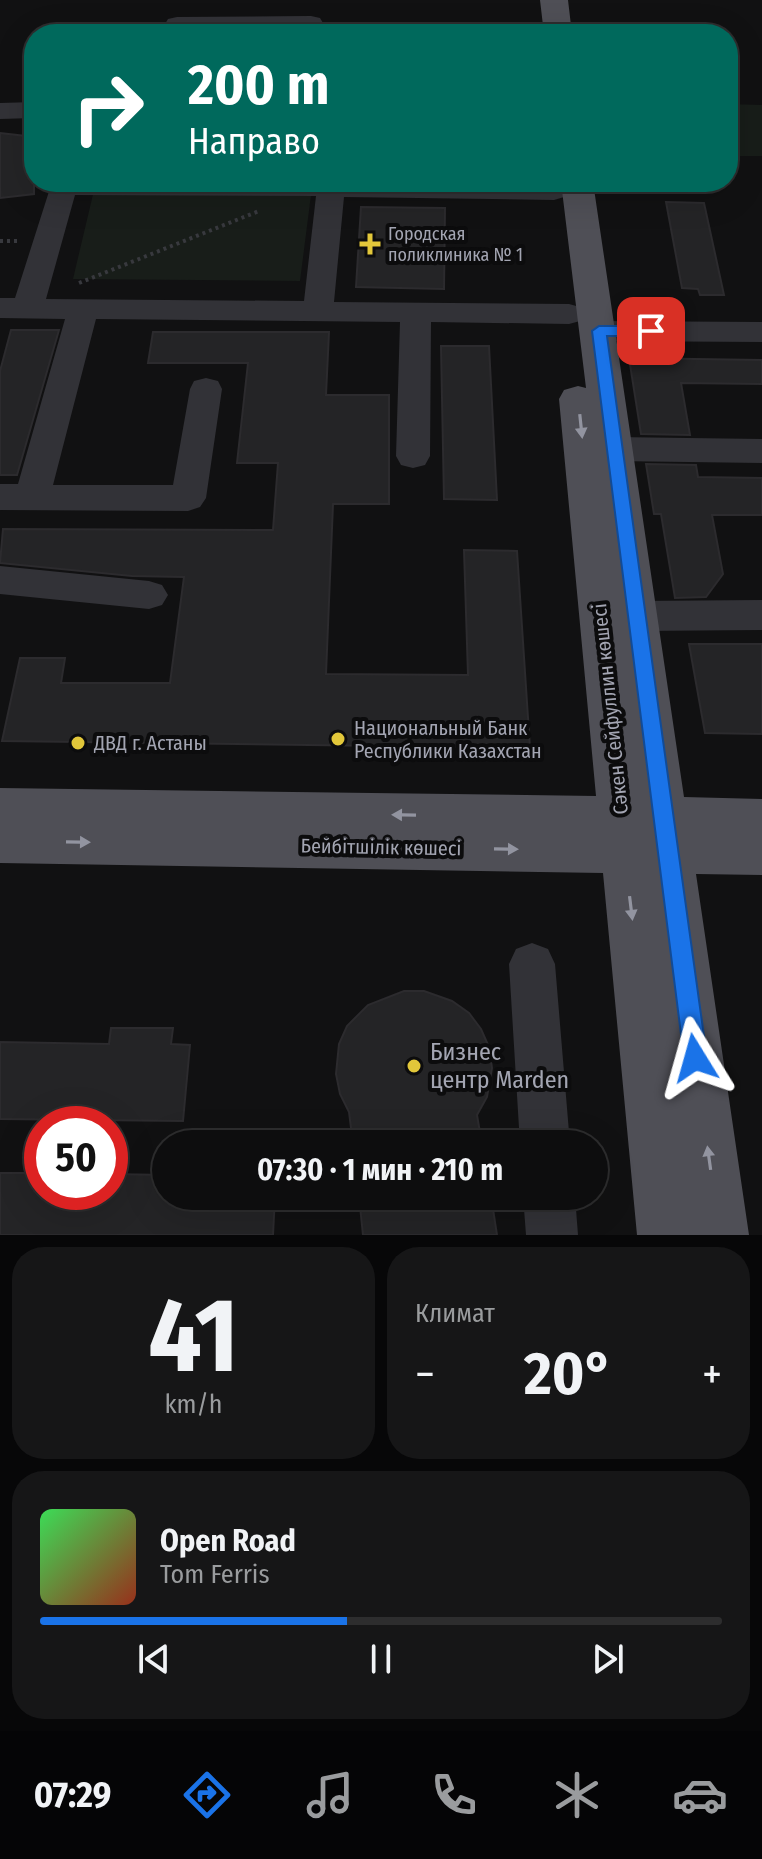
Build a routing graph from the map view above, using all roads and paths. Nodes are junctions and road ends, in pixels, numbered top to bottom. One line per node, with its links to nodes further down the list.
1 (530, 0): 5 (main road)
2 (554, 0): 6 (main road)
3 (180, 19): 4 (lane)
4 (311, 23)
5 (534, 24)
6 (557, 24)
7 (24, 110): 8 (lane)
8 (0, 111)
9 (61, 192): 14 (lane)
10 (311, 192): 13 (path)
11 (321, 192): 15 (lane)
12 (562, 192): 17 (main road, Сәкен Сейфуллин көшесі)
13 (80, 296): 14 (lane); 15 (lane); 23 (lane)
14 (14, 308)
15 (318, 311): 16 (lane)
16 (416, 312): 17 (lane); 22 (lane)
17 (584, 322): 18 (lane); 20 (main road, Сәкен Сейфуллин көшесі); 30 (main road, Сәкен Сейфуллин көшесі, one-way to 30)
18 (762, 332)
19 (206, 389): 23 (lane)
20 (614, 449): 21 (lane); 27 (main road, Сәкен Сейфуллин көшесі)
21 (762, 451)
22 (413, 456)
23 (16, 497)
24 (0, 580): 25 (lane)
25 (149, 595)
26 (762, 615): 27 (lane)
27 (636, 616): 30 (main road, Сәкен Сейфуллин көшесі)
28 (0, 809): 30 (main road, Бейбітшілік көшесі, one-way to 28)
29 (762, 820): 30 (main road, Бейбітшілік көшесі)
30 (644, 834): 31 (main road, Бейбітшілік көшесі, one-way to 30); 32 (main road, Бейбітшілік көшесі); 37 (main road, Сәкен Сейфуллин көшесі, one-way to 37); 38 (main road, Сәкен Сейфуллин көшесі, one-way to 30)
31 (0, 841)
32 (762, 853)
33 (532, 964): 34 (lane)
34 (544, 1130)
35 (550, 1210): 36 (lane)
36 (552, 1235)
37 (667, 1235)
38 (719, 1235)

